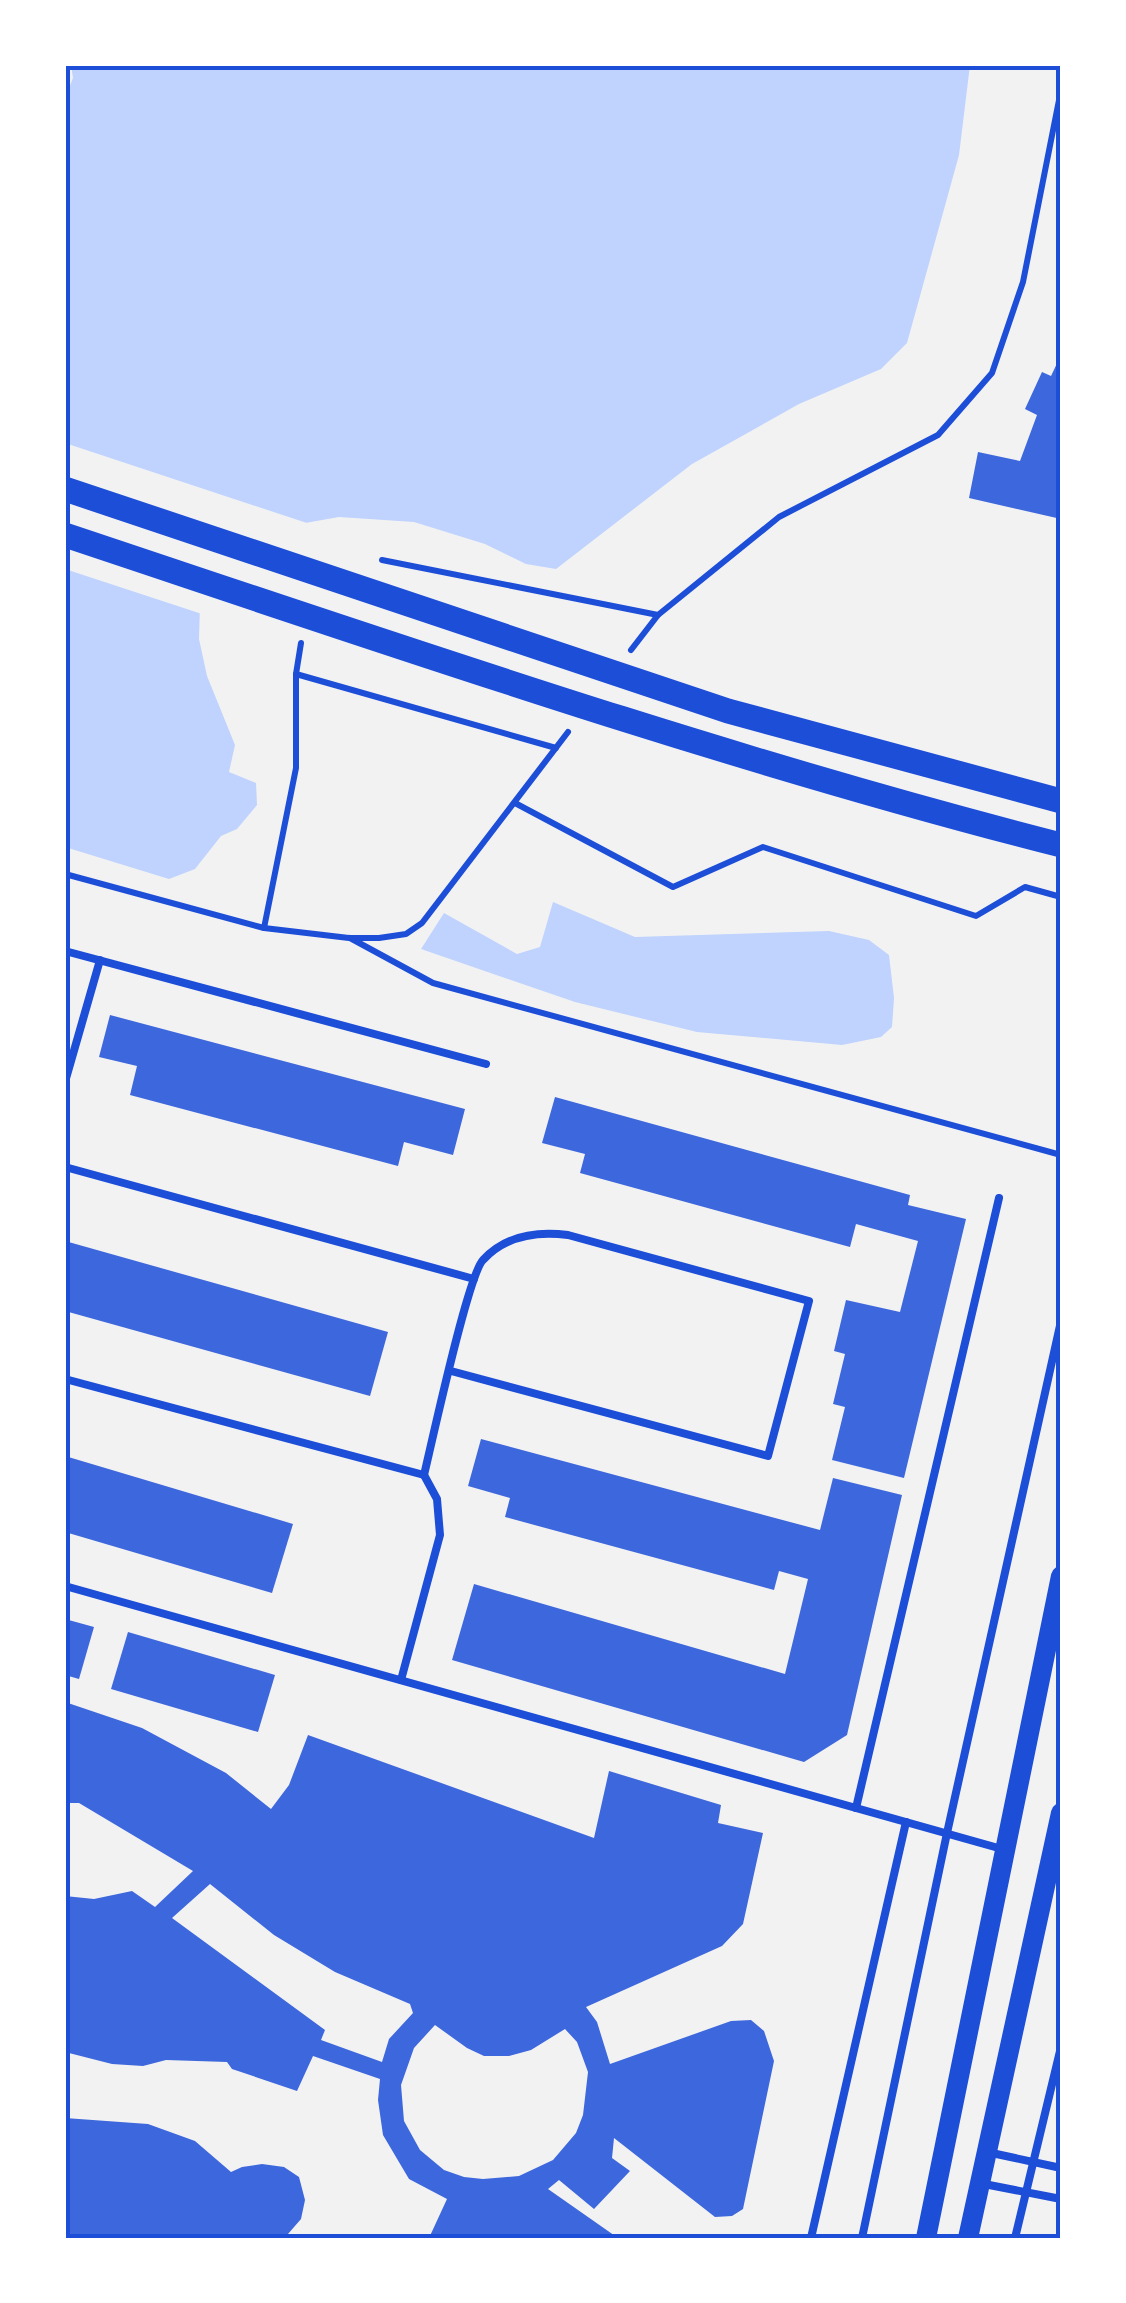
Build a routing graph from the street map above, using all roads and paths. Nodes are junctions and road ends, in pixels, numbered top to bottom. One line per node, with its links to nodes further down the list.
1 (1061, 89): 4 (path)
2 (65, 489): 8 (main road)
3 (65, 534): 10 (main road)
4 (622, 662)
5 (296, 674): 7 (path)
6 (578, 719): 7 (path)
7 (556, 748): 9 (path)
8 (1061, 801)
9 (516, 803): 12 (path); 13 (path)
10 (1061, 845)
11 (65, 874): 13 (path)
12 (1061, 897)
13 (348, 938): 18 (path)
14 (65, 951): 15 (lane)
15 (100, 960): 16 (lane); 17 (lane)
16 (486, 1064)
17 (65, 1082)
18 (1061, 1155)
19 (65, 1167): 21 (lane)
20 (999, 1198): 29 (lane)
21 (474, 1279): 23 (lane); 23 (lane)
22 (1061, 1322): 32 (lane)
23 (450, 1371): 25 (lane)
24 (65, 1379): 25 (lane)
25 (424, 1475): 28 (lane)
26 (1061, 1576): 33 (main road)
27 (65, 1586): 28 (lane)
28 (401, 1680): 29 (lane)
29 (856, 1808): 31 (lane)
30 (1061, 1813): 35 (main road)
31 (906, 1822): 32 (lane); 41 (lane)
32 (947, 1833): 33 (lane); 42 (lane)
33 (1006, 1850): 43 (main road)
34 (1061, 2047): 36 (lane)
35 (986, 2152): 36 (lane); 38 (main road)
36 (1036, 2162): 37 (lane); 39 (lane)
37 (1061, 2168)
38 (980, 2183): 39 (lane); 44 (main road)
39 (1027, 2192): 40 (lane); 45 (lane)
40 (1061, 2199)
41 (811, 2238)
42 (862, 2238)
43 (926, 2238)
44 (968, 2238)
45 (1015, 2238)

